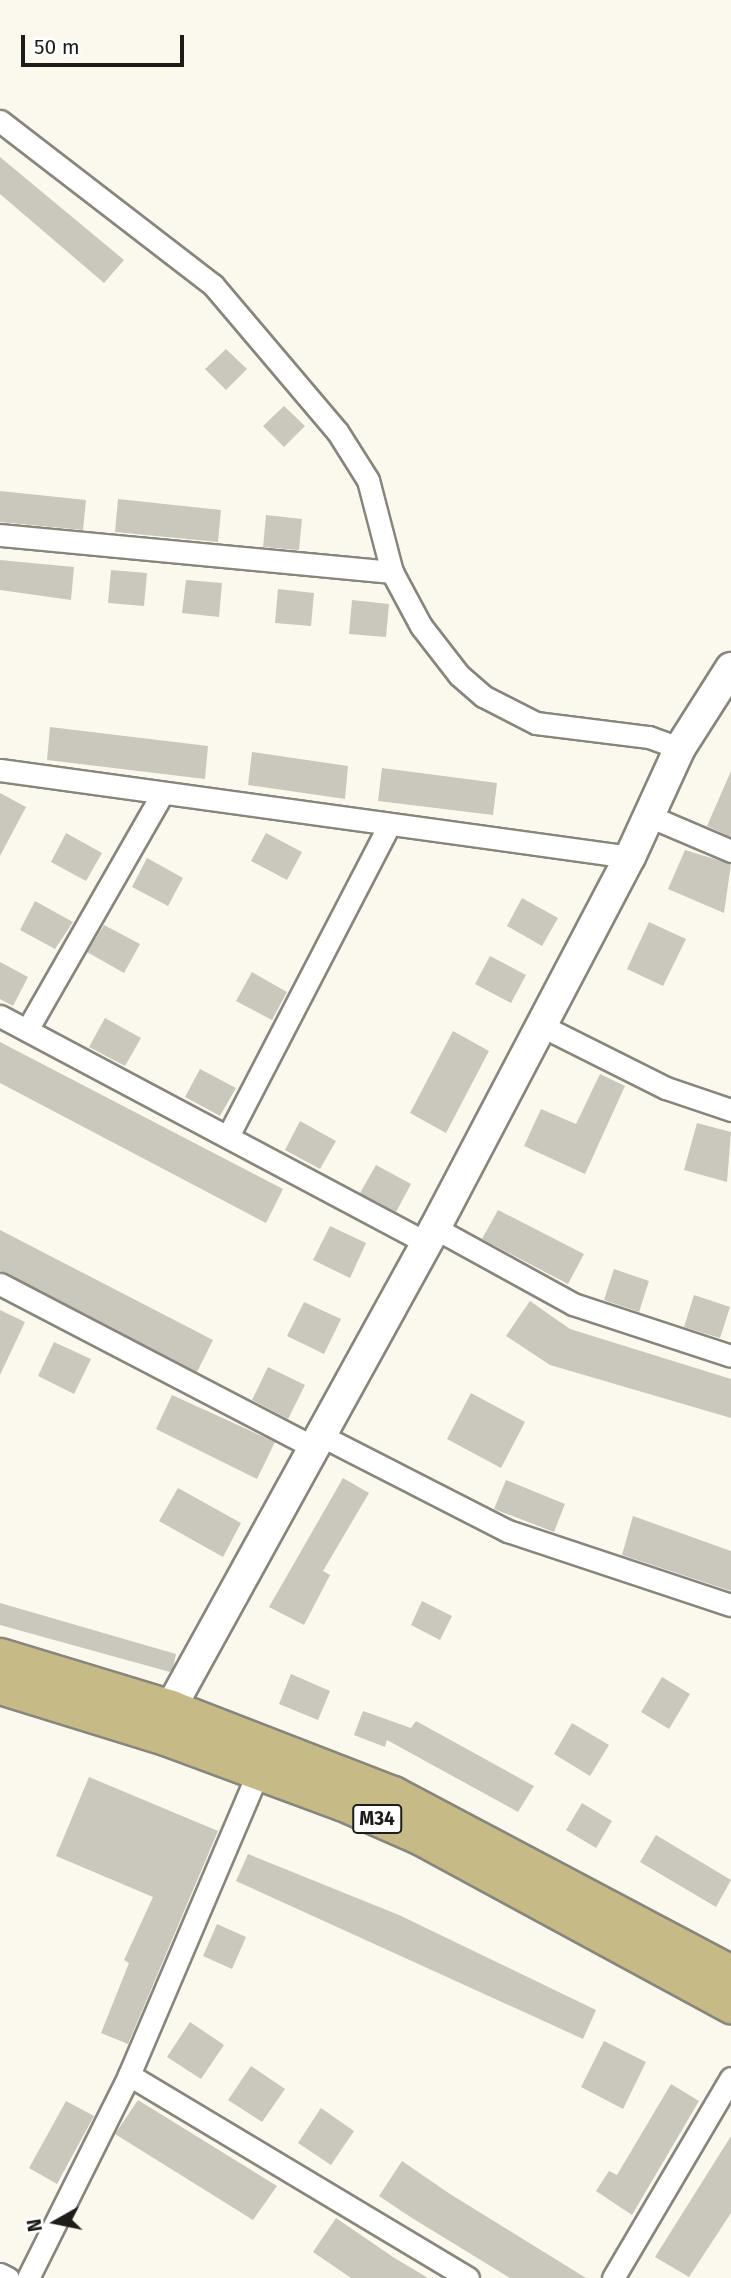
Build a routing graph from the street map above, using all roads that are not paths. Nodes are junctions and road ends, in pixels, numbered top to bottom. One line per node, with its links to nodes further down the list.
1 (0, 121): 3 (street)
2 (0, 535): 3 (street)
3 (392, 572): 5 (street)
4 (731, 668): 5 (street)
5 (680, 748): 8 (street)
6 (0, 770): 7 (street)
7 (161, 796): 9 (street); 14 (street)
8 (649, 816): 10 (street); 11 (street)
9 (390, 825): 11 (street); 16 (street)
10 (731, 851)
11 (630, 857): 13 (street)
12 (0, 1016): 14 (street)
13 (542, 1026): 15 (street); 17 (street)
14 (27, 1030): 16 (street)
15 (731, 1110)
16 (228, 1136): 17 (street)
17 (431, 1236): 19 (street); 20 (street)
18 (0, 1284): 20 (street)
19 (731, 1356)
20 (316, 1441): 21 (street); 24 (street)
21 (731, 1605)
22 (0, 1655): 24 (main road, M34)
23 (0, 1687): 25 (main road, M34)
24 (171, 1707): 26 (main road, M34)
25 (258, 1772): 27 (main road, M34); 28 (street)
26 (731, 1972)
27 (731, 2006)
28 (129, 2076): 32 (street); 33 (street)
29 (731, 2078): 34 (street)
30 (0, 2274): 31 (street)
31 (8, 2278)
32 (29, 2278)
33 (468, 2278)
34 (613, 2278)

